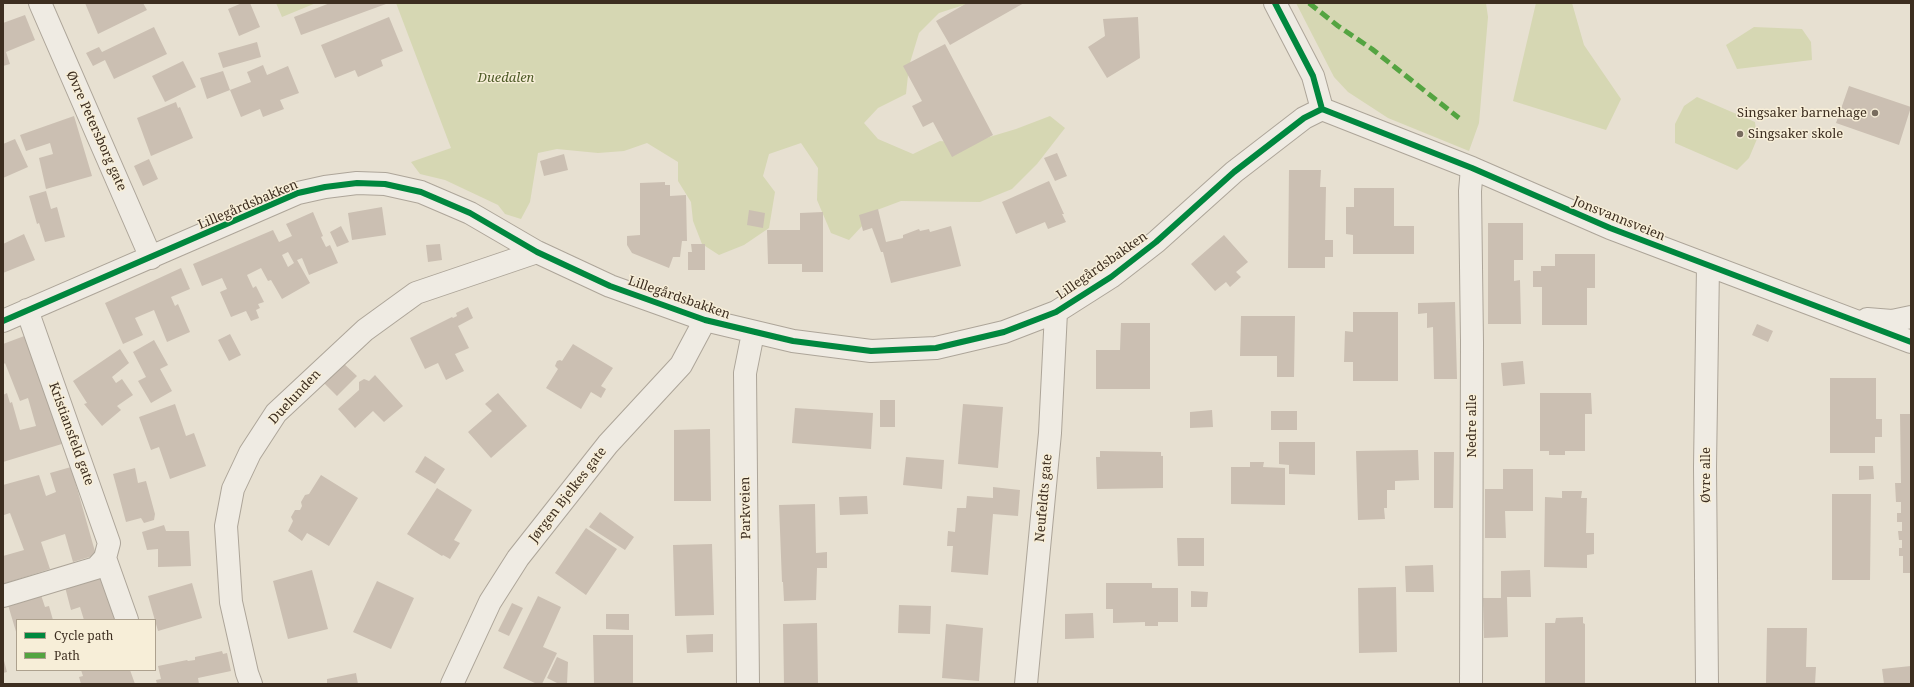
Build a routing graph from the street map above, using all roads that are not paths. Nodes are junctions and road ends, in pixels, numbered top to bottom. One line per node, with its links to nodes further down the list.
1 (40, 3): 6 (street, Øvre Petersborg gate)
2 (1275, 3): 3 (street)
3 (1322, 109): 4 (street, Jonsvannsveien); 9 (street, Lillegårdsbakken)
4 (1472, 168): 7 (street, Jonsvannsveien); 23 (street, Nedre alle)
5 (537, 252): 6 (street, Lillegårdsbakken); 12 (street, Lillegårdsbakken); 19 (street, Duelunden)
6 (151, 258): 8 (street, Lillegårdsbakken)
7 (1708, 266): 11 (street, Jonsvannsveien); 24 (street, Øvre alle)
8 (27, 310): 13 (street, Lillegårdsbakken); 16 (street, Kristiansfeld gate)
9 (1056, 312): 14 (street, Lillegårdsbakken); 22 (street, Neufeldts gate)
10 (1911, 317): 11 (street)
11 (1850, 318): 15 (street, Jonsvannsveien)
12 (705, 320): 14 (street, Lillegårdsbakken); 20 (street, Jørgen Bjelkes gate)
13 (3, 321)
14 (753, 333): 21 (street, Parkveien)
15 (1911, 342)
16 (105, 558): 17 (street); 18 (street, Kristiansfeld gate)
17 (3, 596)
18 (127, 619)
19 (251, 684)
20 (452, 684)
21 (748, 684)
22 (1026, 684)
23 (1471, 684)
24 (1707, 684)

